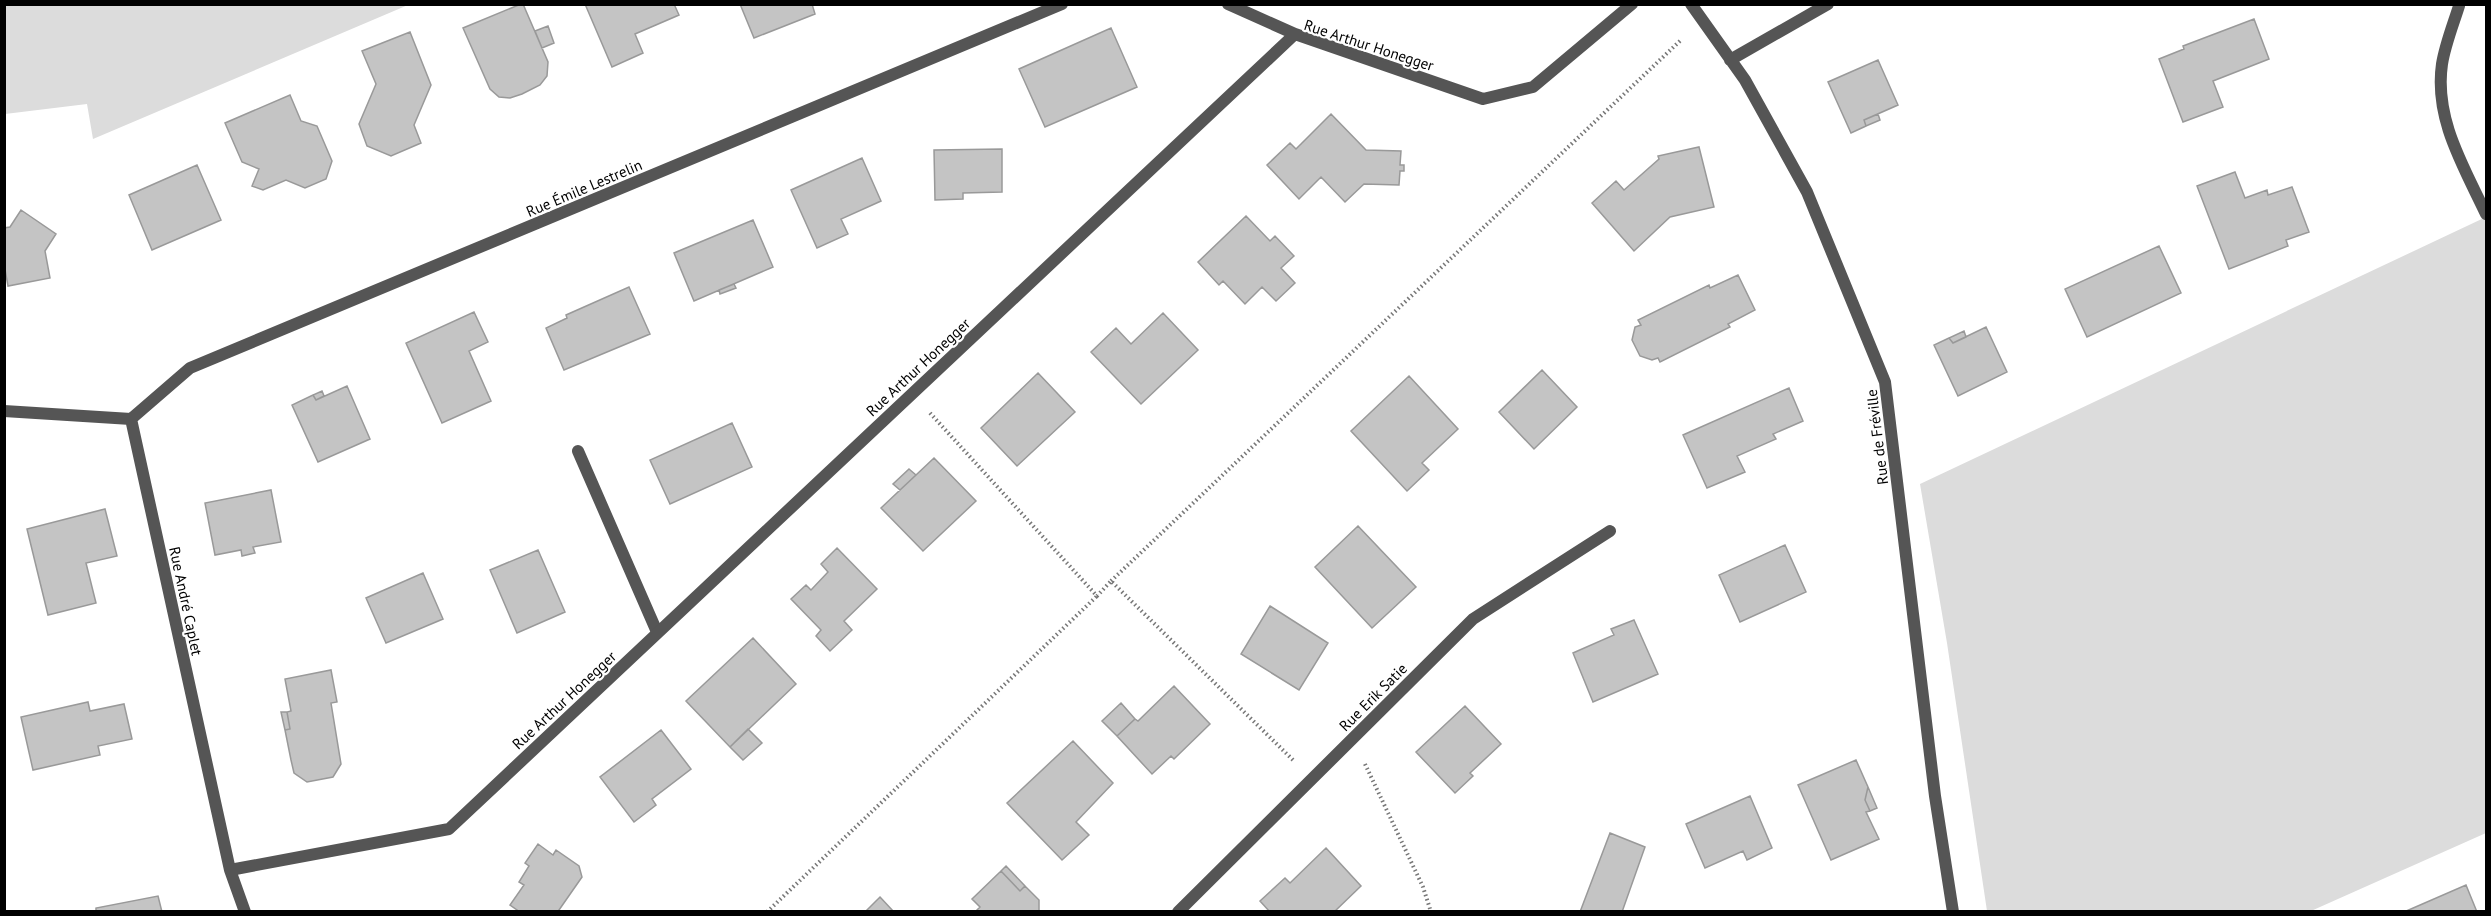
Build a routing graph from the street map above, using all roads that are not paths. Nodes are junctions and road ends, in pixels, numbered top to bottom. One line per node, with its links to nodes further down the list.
1 (1062, 4): 11 (street, Rue Émile Lestrelin)
2 (1228, 4): 7 (street)
3 (1632, 4): 7 (street, Rue Arthur Honegger)
4 (1691, 4): 8 (street, Rue de Fréville)
5 (1828, 4): 8 (street)
6 (2460, 5): 9 (street)
7 (1295, 34): 14 (street, Rue Arthur Honegger)
8 (1730, 60): 18 (street, Rue de Fréville)
9 (2487, 214)
10 (4, 411): 11 (street)
11 (130, 419): 15 (street, Rue André Caplet)
12 (578, 451): 14 (street)
13 (1610, 531): 17 (street, Rue Erik Satie)
14 (657, 632): 15 (street, Rue Arthur Honegger)
15 (230, 870): 16 (street, Rue André Caplet)
16 (245, 912)
17 (1178, 912)
18 (1953, 912)

